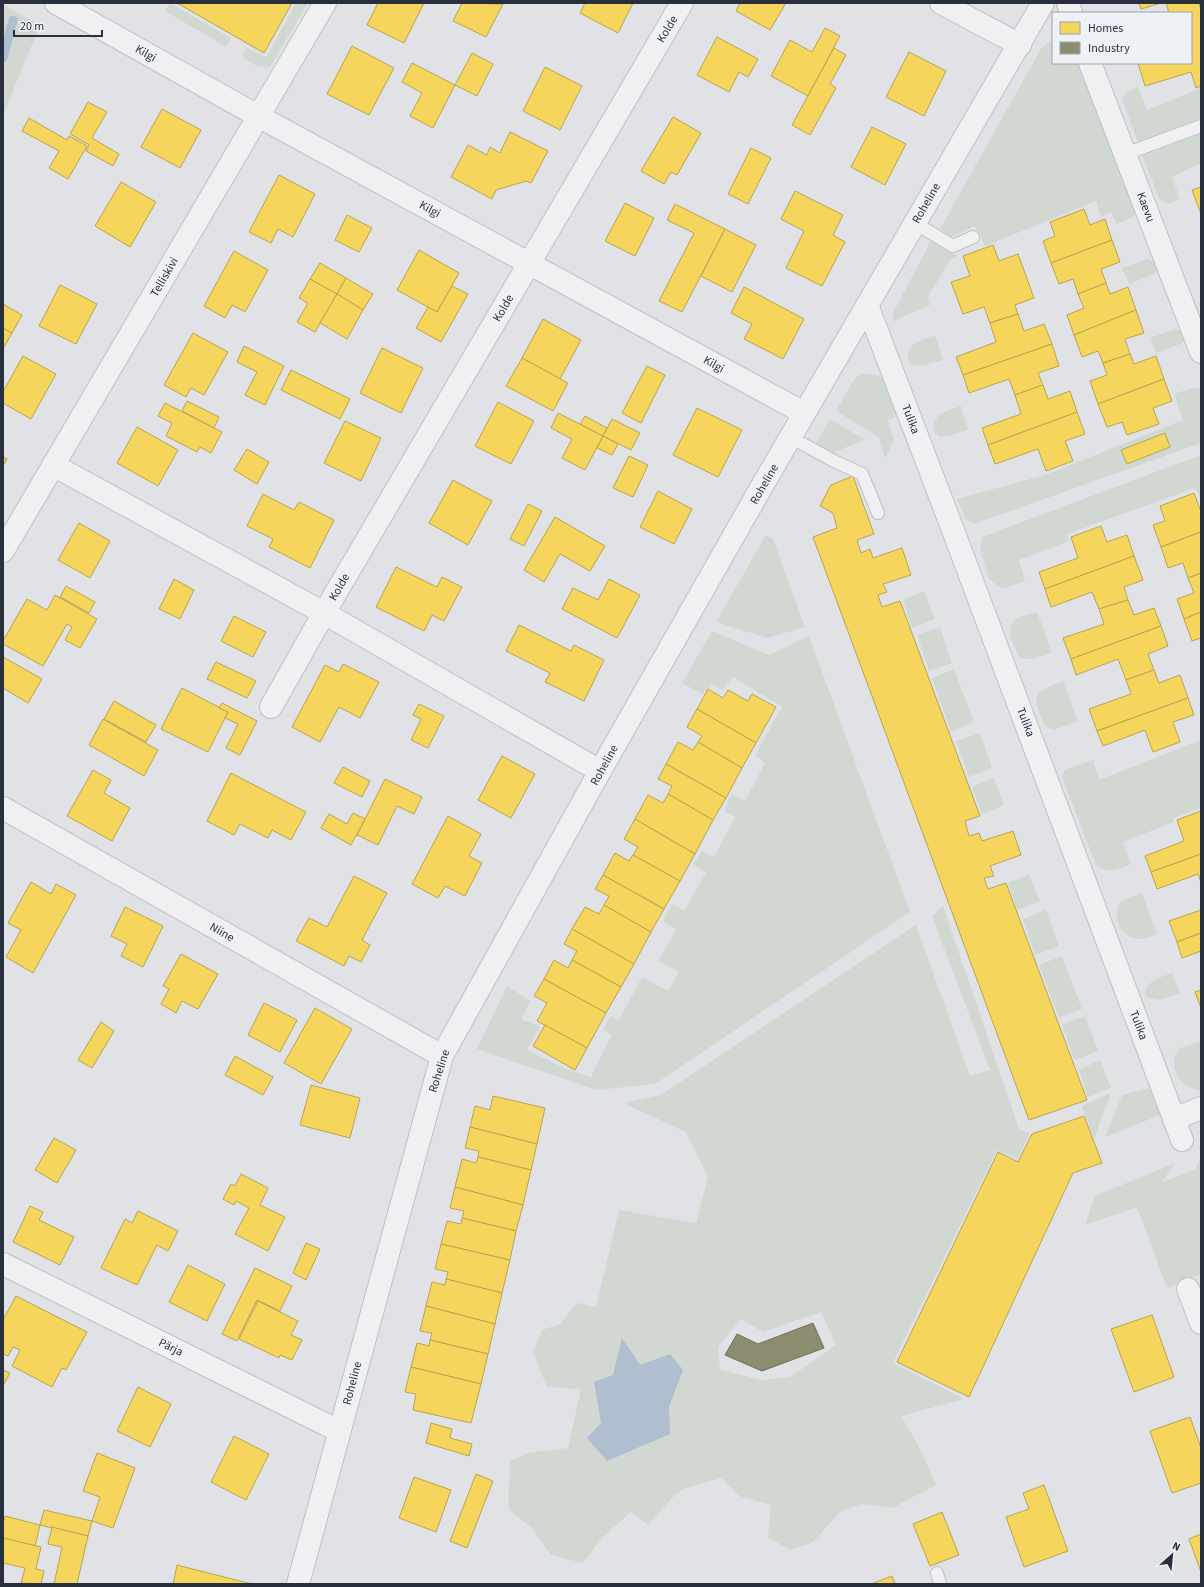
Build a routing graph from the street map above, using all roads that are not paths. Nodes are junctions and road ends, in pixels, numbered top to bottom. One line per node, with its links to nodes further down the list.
1 (56, 3): 8 (street, Kilgi)
2 (325, 3): 8 (street, Telliskivi)
3 (682, 3): 13 (street, Kolde)
4 (941, 3): 6 (street)
5 (1043, 3): 6 (street, Roheline)
6 (1020, 44): 11 (street, Roheline)
7 (1090, 64): 10 (street, Kaevu)
8 (258, 116): 13 (street, Kilgi); 18 (street, Telliskivi)
9 (1201, 126): 10 (lane)
10 (1125, 154): 15 (street, Kaevu)
11 (915, 223): 12 (lane); 14 (street, Roheline)
12 (973, 237)
13 (529, 263): 16 (street, Kilgi); 21 (street, Kolde)
14 (867, 305): 16 (street, Roheline); 27 (street, Tulika)
15 (1201, 352)
16 (804, 413): 17 (street, Roheline)
17 (790, 437): 19 (lane); 23 (street, Roheline)
18 (53, 465): 20 (street, Telliskivi); 21 (street, Kolde)
19 (878, 513)
20 (3, 551)
21 (324, 613): 22 (street, Kolde); 23 (street, Kolde)
22 (271, 707)
23 (600, 771): 25 (street, Roheline)
24 (3, 808): 25 (street, Niine)
25 (442, 1056): 32 (street, Roheline)
26 (1201, 1108): 27 (street)
27 (1174, 1119): 28 (street, Tulika)
28 (1182, 1140)
29 (3, 1264): 32 (street, Pärja)
30 (1188, 1289): 31 (street)
31 (1201, 1323)
32 (339, 1431): 33 (street, Roheline)
33 (298, 1584)

